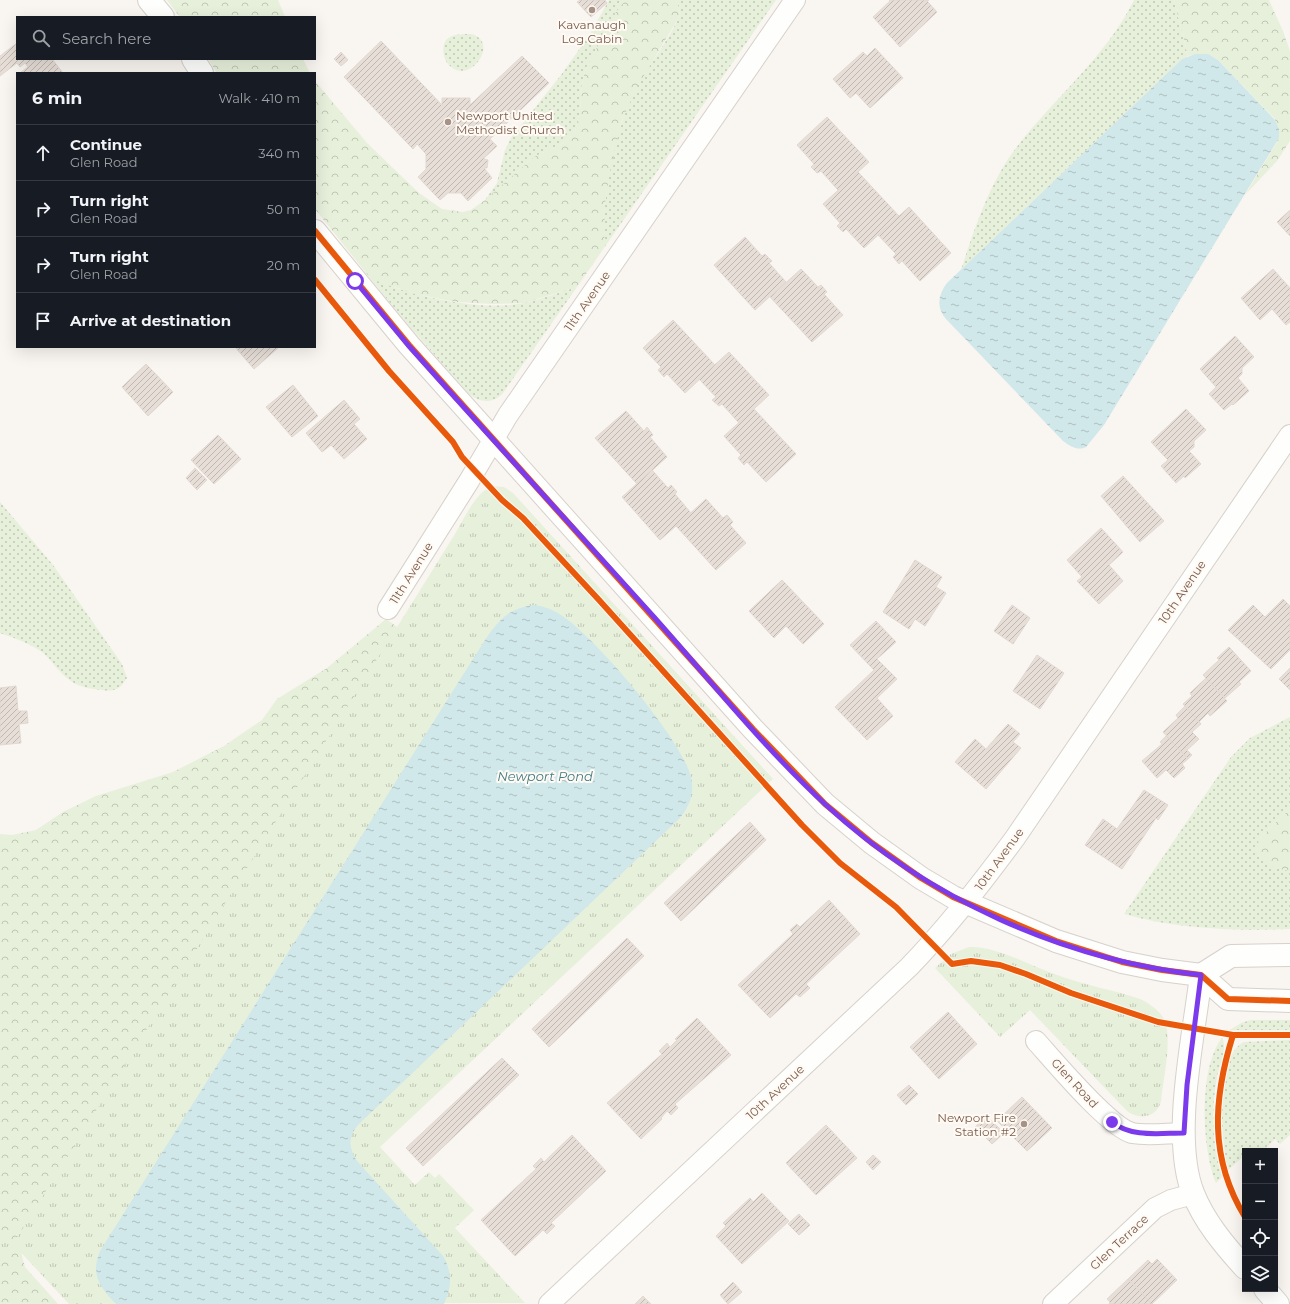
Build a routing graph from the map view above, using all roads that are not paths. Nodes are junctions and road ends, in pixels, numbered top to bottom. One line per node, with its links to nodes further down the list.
1 (149, 0): 3 (street)
2 (795, 0): 8 (street, 11th Avenue)
3 (162, 16)
4 (194, 60): 5 (street)
5 (201, 72)
6 (316, 231): 8 (street)
7 (1290, 435): 10 (street, 10th Avenue)
8 (493, 440): 9 (street, 11th Avenue); 10 (street)
9 (388, 609)
10 (965, 903): 12 (street); 19 (street, 10th Avenue)
11 (1290, 955): 12 (street)
12 (1201, 975): 13 (street); 15 (street)
13 (1290, 1001)
14 (1036, 1041): 15 (street, Glen Road)
15 (1184, 1133): 16 (street)
16 (1194, 1194): 17 (street); 20 (street, Glen Terrace)
17 (1242, 1264)
18 (1268, 1292): 21 (street)
19 (549, 1304)
20 (1053, 1304)
21 (1278, 1304)

